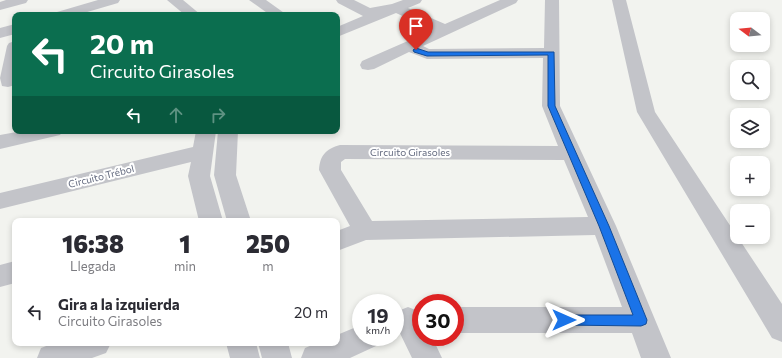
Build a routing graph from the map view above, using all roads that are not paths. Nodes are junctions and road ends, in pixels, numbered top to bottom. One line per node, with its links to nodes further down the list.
1 (21, 0): 11 (street)
2 (113, 0): 12 (street)
3 (174, 0): 13 (street)
4 (256, 0): 14 (street)
5 (343, 0): 15 (street)
6 (416, 0): 10 (street)
7 (511, 0): 18 (street)
8 (552, 0): 22 (street)
9 (619, 0): 40 (street)
10 (394, 4): 15 (street); 18 (street); 19 (street)
11 (0, 6)
12 (98, 11)
13 (190, 12)
14 (275, 12)
15 (365, 12): 16 (street)
16 (340, 21)
17 (12, 30): 20 (street)
18 (446, 30): 21 (street)
19 (340, 31)
20 (0, 33)
21 (414, 44): 22 (street); 24 (street)
22 (552, 53): 30 (street)
23 (12, 61): 25 (street)
24 (368, 65)
25 (8, 82)
26 (39, 134): 29 (street)
27 (228, 134): 32 (street)
28 (204, 141): 31 (street, Circuito Trébol); 33 (street)
29 (0, 142)
30 (572, 153): 35 (street); 36 (street, Circuito Girasoles)
31 (0, 201)
32 (237, 215): 34 (street)
33 (204, 218)
34 (212, 218)
35 (604, 226): 36 (street); 42 (street)
36 (365, 231): 37 (street)
37 (340, 240)
38 (12, 273): 39 (street)
39 (0, 276)
40 (773, 299): 44 (street)
41 (464, 320): 42 (street)
42 (641, 320): 54 (street)
43 (408, 322): 53 (street)
44 (782, 329)
45 (352, 343): 52 (street)
46 (87, 346): 49 (street)
47 (242, 346): 50 (street)
48 (274, 346): 51 (street)
49 (52, 358)
50 (245, 358)
51 (277, 358)
52 (316, 358)
53 (427, 358)
54 (656, 358)

